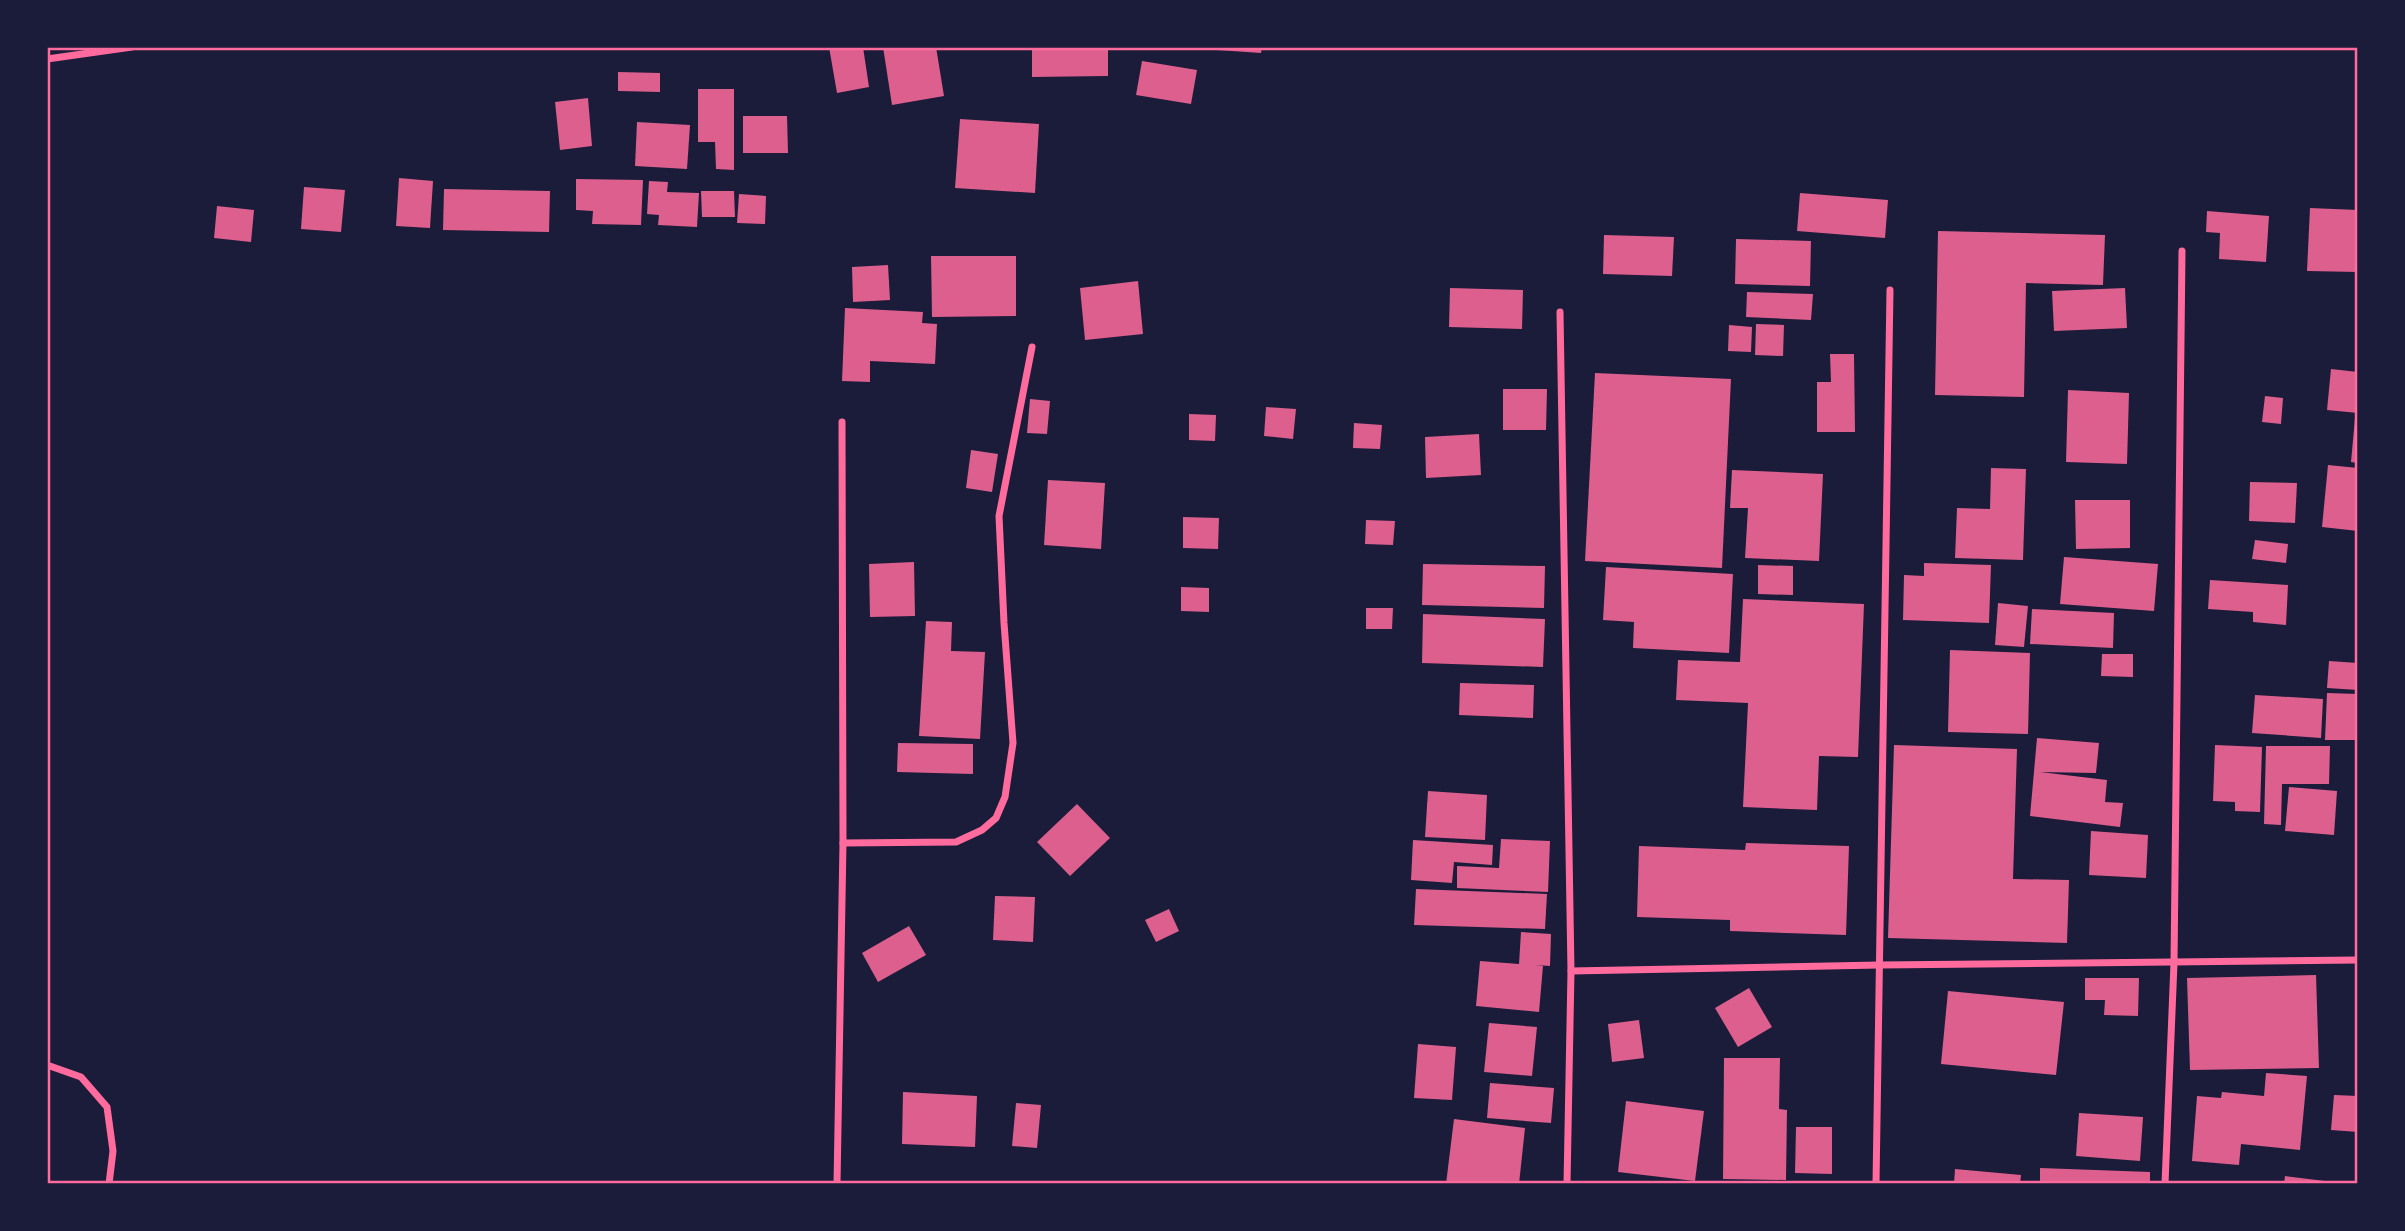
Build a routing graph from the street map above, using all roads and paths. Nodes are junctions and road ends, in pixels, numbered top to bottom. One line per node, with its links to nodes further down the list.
1 (132, 47): 2 (street)
2 (47, 59)
3 (2182, 251): 10 (street)
4 (1890, 290): 11 (street)
5 (1560, 312): 12 (street)
6 (1031, 347): 8 (street)
7 (842, 422): 8 (street)
8 (843, 844): 15 (street)
9 (2358, 960): 10 (street)
10 (2174, 963): 11 (street); 18 (street)
11 (1879, 965): 12 (street); 17 (street)
12 (1571, 971): 16 (street)
13 (47, 1066): 14 (street)
14 (109, 1184)
15 (837, 1184)
16 (1567, 1184)
17 (1876, 1184)
18 (2165, 1184)

